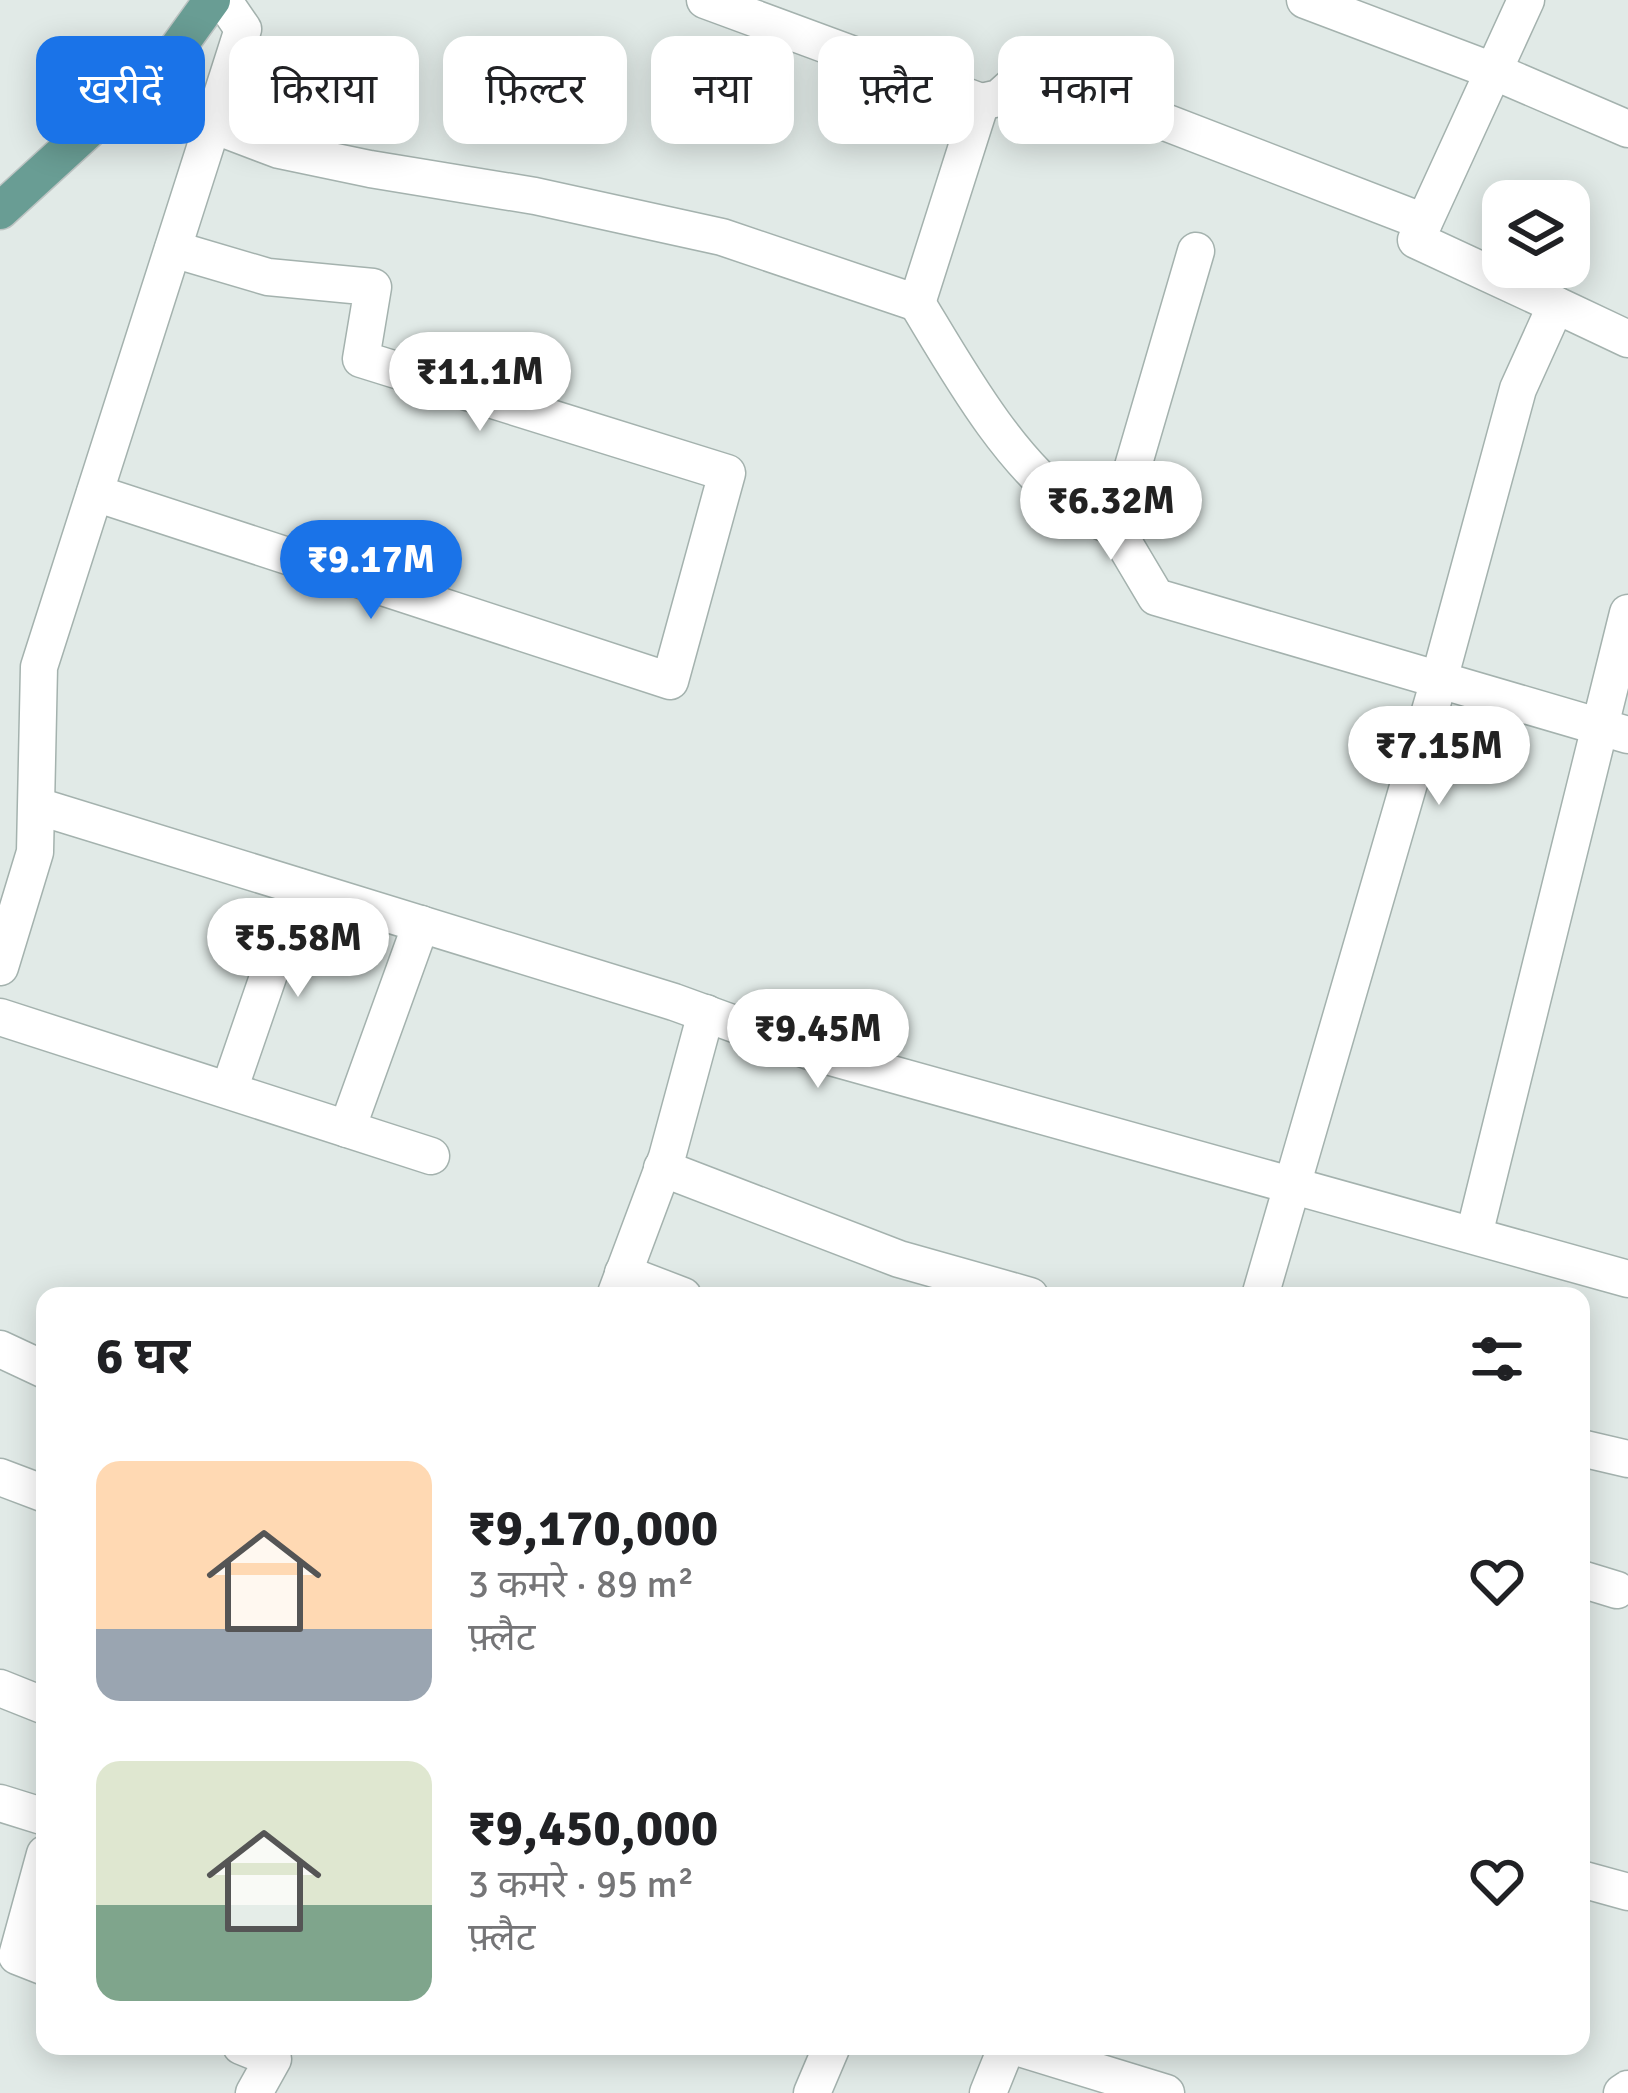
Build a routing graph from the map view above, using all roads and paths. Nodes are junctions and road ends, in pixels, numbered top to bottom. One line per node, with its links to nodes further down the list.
1 (212, 0): 10 (main road)
2 (223, 0): 8 (street)
3 (705, 0): 7 (street)
4 (1305, 0): 6 (street)
5 (1526, 0): 6 (street)
6 (1493, 71): 9 (street); 11 (street)
7 (981, 102): 11 (street); 14 (street)
8 (213, 125): 12 (street); 14 (street)
9 (1628, 129)
10 (0, 211)
11 (1424, 223): 15 (street)
12 (173, 249): 17 (street); 17 (street)
13 (1196, 251): 18 (street)
14 (916, 303): 18 (street)
15 (1556, 305): 16 (street); 20 (street)
16 (1628, 339)
17 (95, 494): 22 (street)
18 (1115, 528): 20 (street)
19 (1628, 613): 21 (street)
20 (1439, 680): 21 (street); 32 (street)
21 (1615, 731): 33 (street)
22 (37, 806): 23 (street); 25 (street)
23 (299, 887): 24 (street); 28 (street)
24 (421, 924): 26 (street); 29 (street)
25 (0, 967)
26 (706, 1013): 31 (street); 32 (street)
27 (0, 1017): 28 (street)
28 (230, 1090): 29 (street)
29 (347, 1129): 30 (street)
30 (431, 1156)
31 (662, 1168): 35 (street); 36 (street)
32 (1292, 1185): 33 (street); 37 (street)
33 (1474, 1235): 34 (street)
34 (1628, 1279)
35 (619, 1284)
36 (998, 1287)
37 (1263, 1287)
38 (0, 1349): 39 (street)
39 (36, 1366)
40 (1590, 1450): 41 (street)
41 (1628, 1459)
42 (0, 1477): 43 (street)
43 (36, 1491)
44 (1590, 1583): 45 (street)
45 (1617, 1591)
46 (0, 1688): 47 (street)
47 (36, 1702)
48 (0, 1802): 49 (street)
49 (36, 1814)
50 (1590, 1881): 51 (street)
51 (1628, 1892)
52 (36, 1893): 53 (street)
53 (21, 1958)
54 (263, 2055): 58 (street)
55 (828, 2055): 59 (street)
56 (1006, 2055): 60 (street)
57 (1040, 2055): 61 (street)
58 (254, 2093)
59 (812, 2093)
60 (988, 2093)
61 (1166, 2093)

